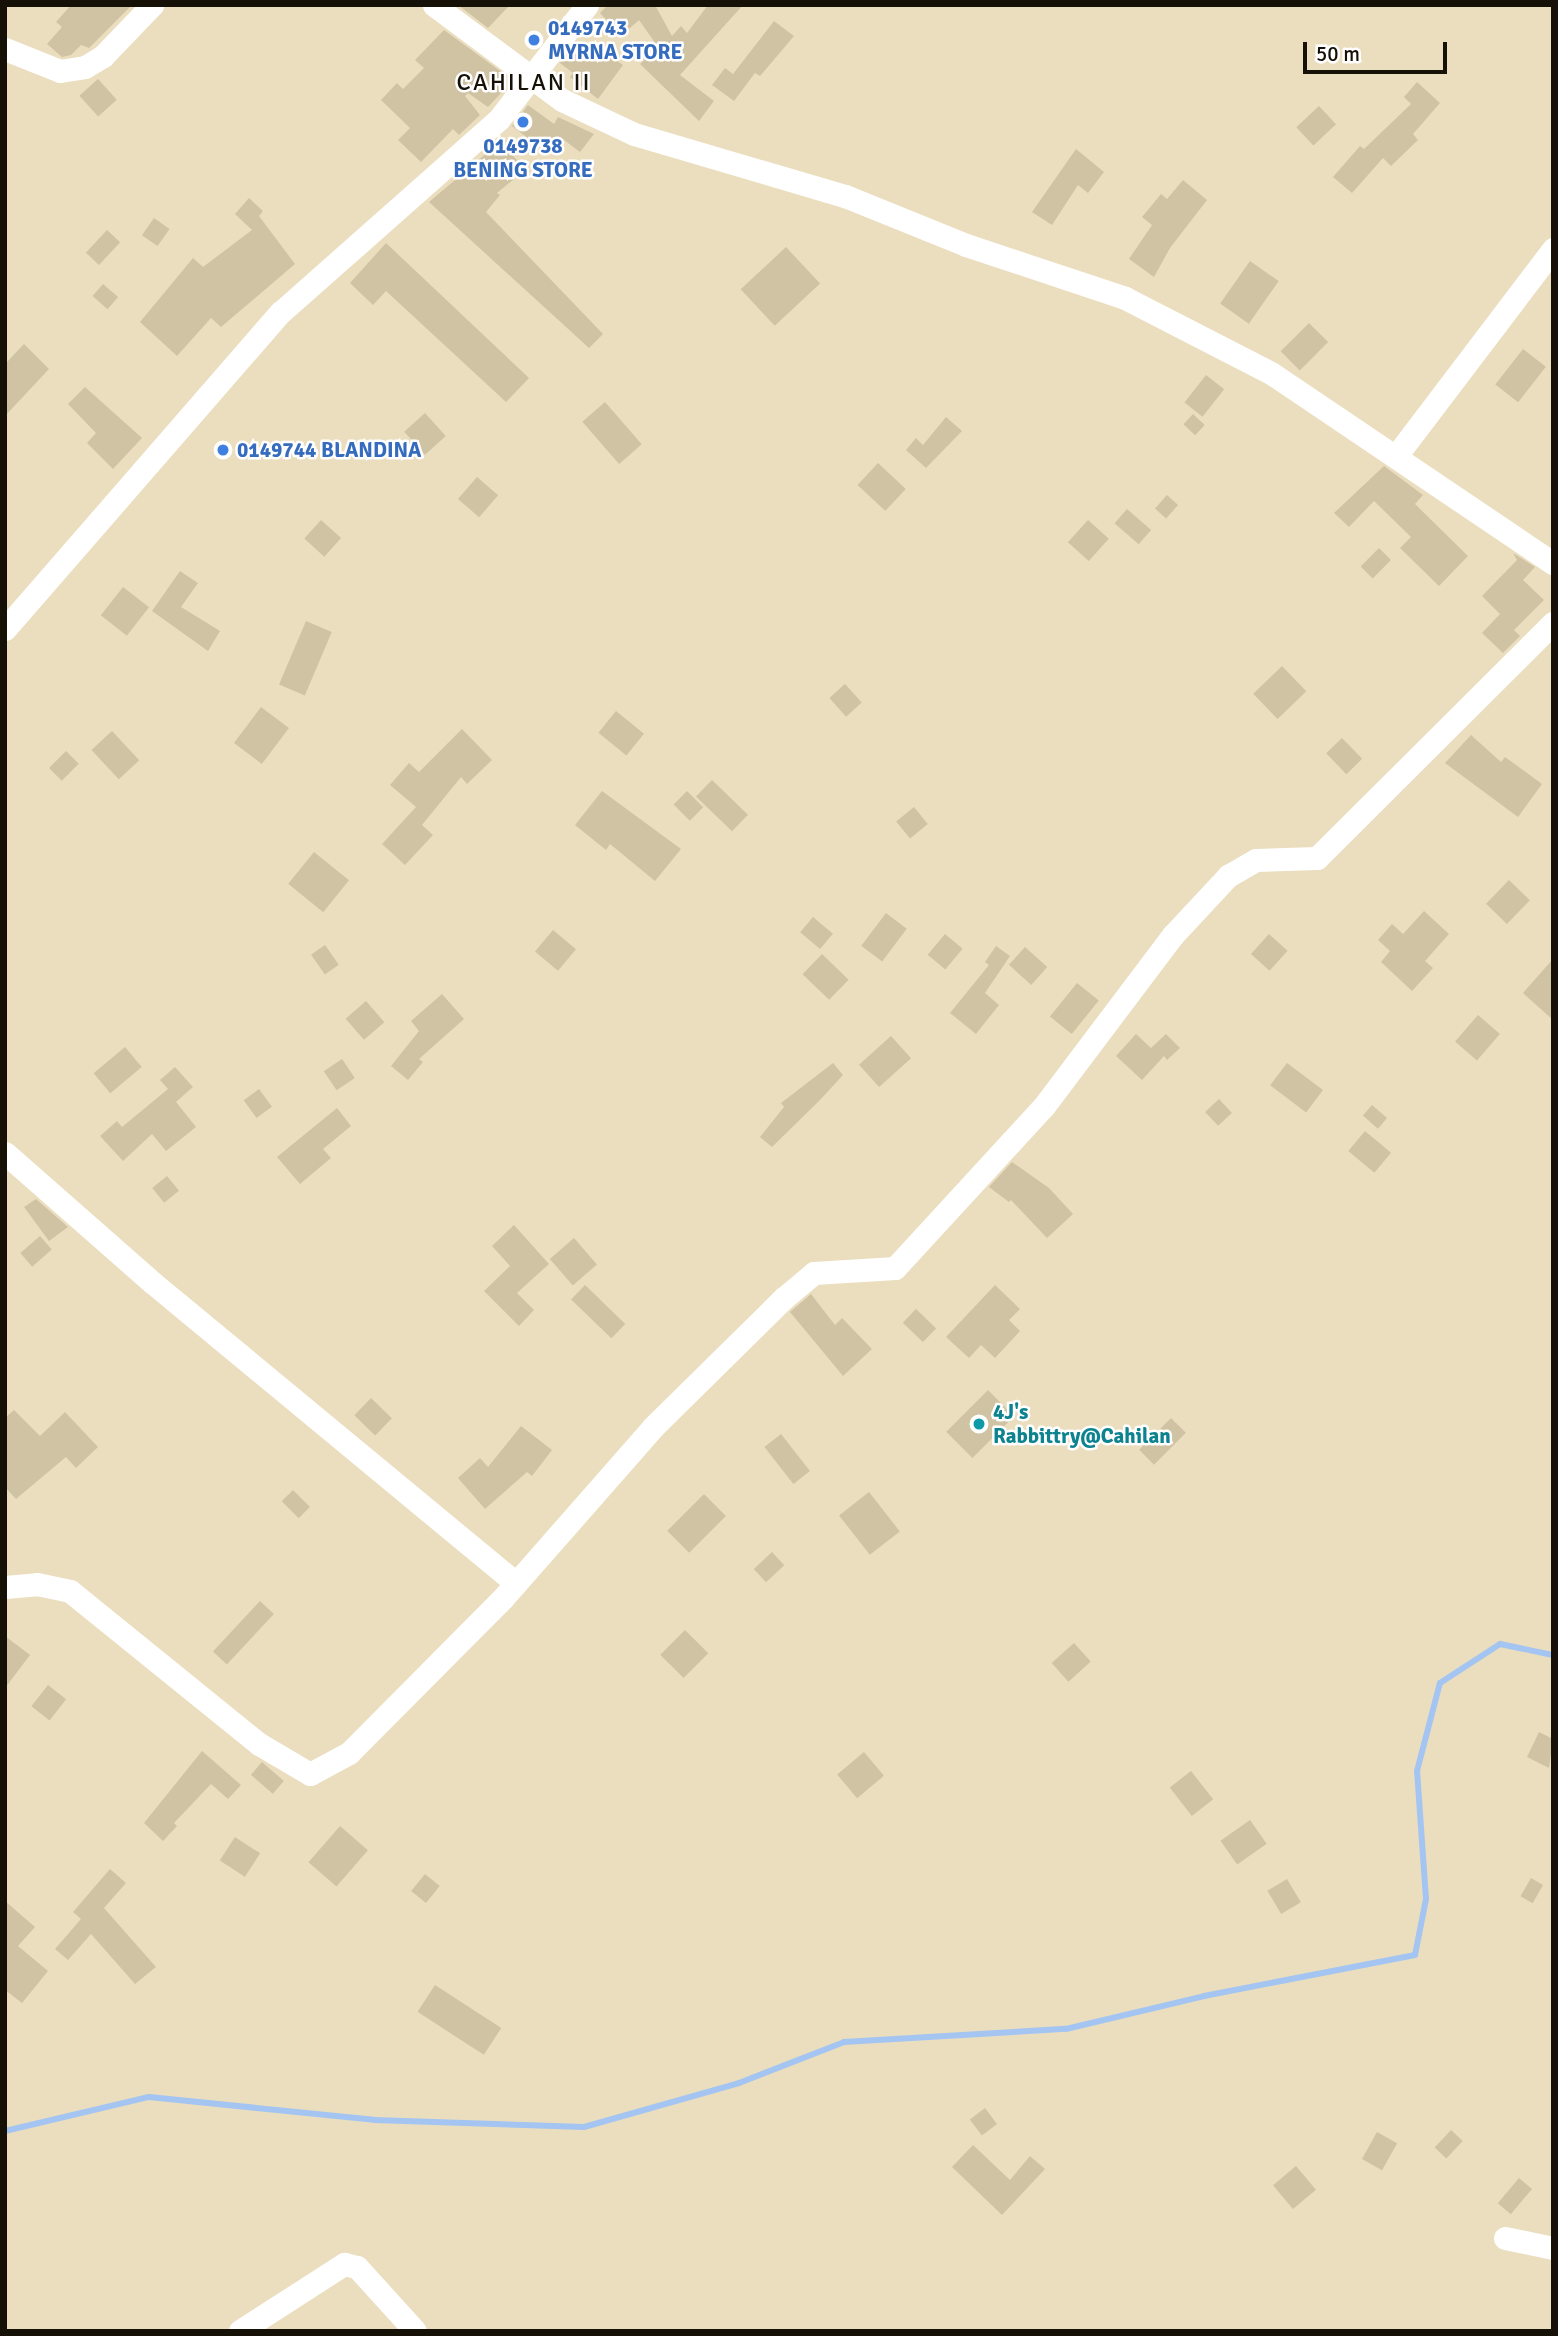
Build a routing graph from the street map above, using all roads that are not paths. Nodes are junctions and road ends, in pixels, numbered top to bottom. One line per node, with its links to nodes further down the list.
1 (152, 5): 4 (street)
2 (435, 5): 5 (street)
3 (587, 5): 5 (street)
4 (5, 49)
5 (532, 76): 7 (street); 10 (street)
6 (1553, 248): 7 (street)
7 (1396, 456): 8 (street)
8 (1553, 563)
9 (1553, 623): 12 (street)
10 (5, 629)
11 (5, 1153): 12 (street)
12 (516, 1583): 13 (street)
13 (5, 1587)
14 (1505, 2238): 15 (street)
15 (1553, 2248)
16 (240, 2331): 17 (street)
17 (415, 2331)

